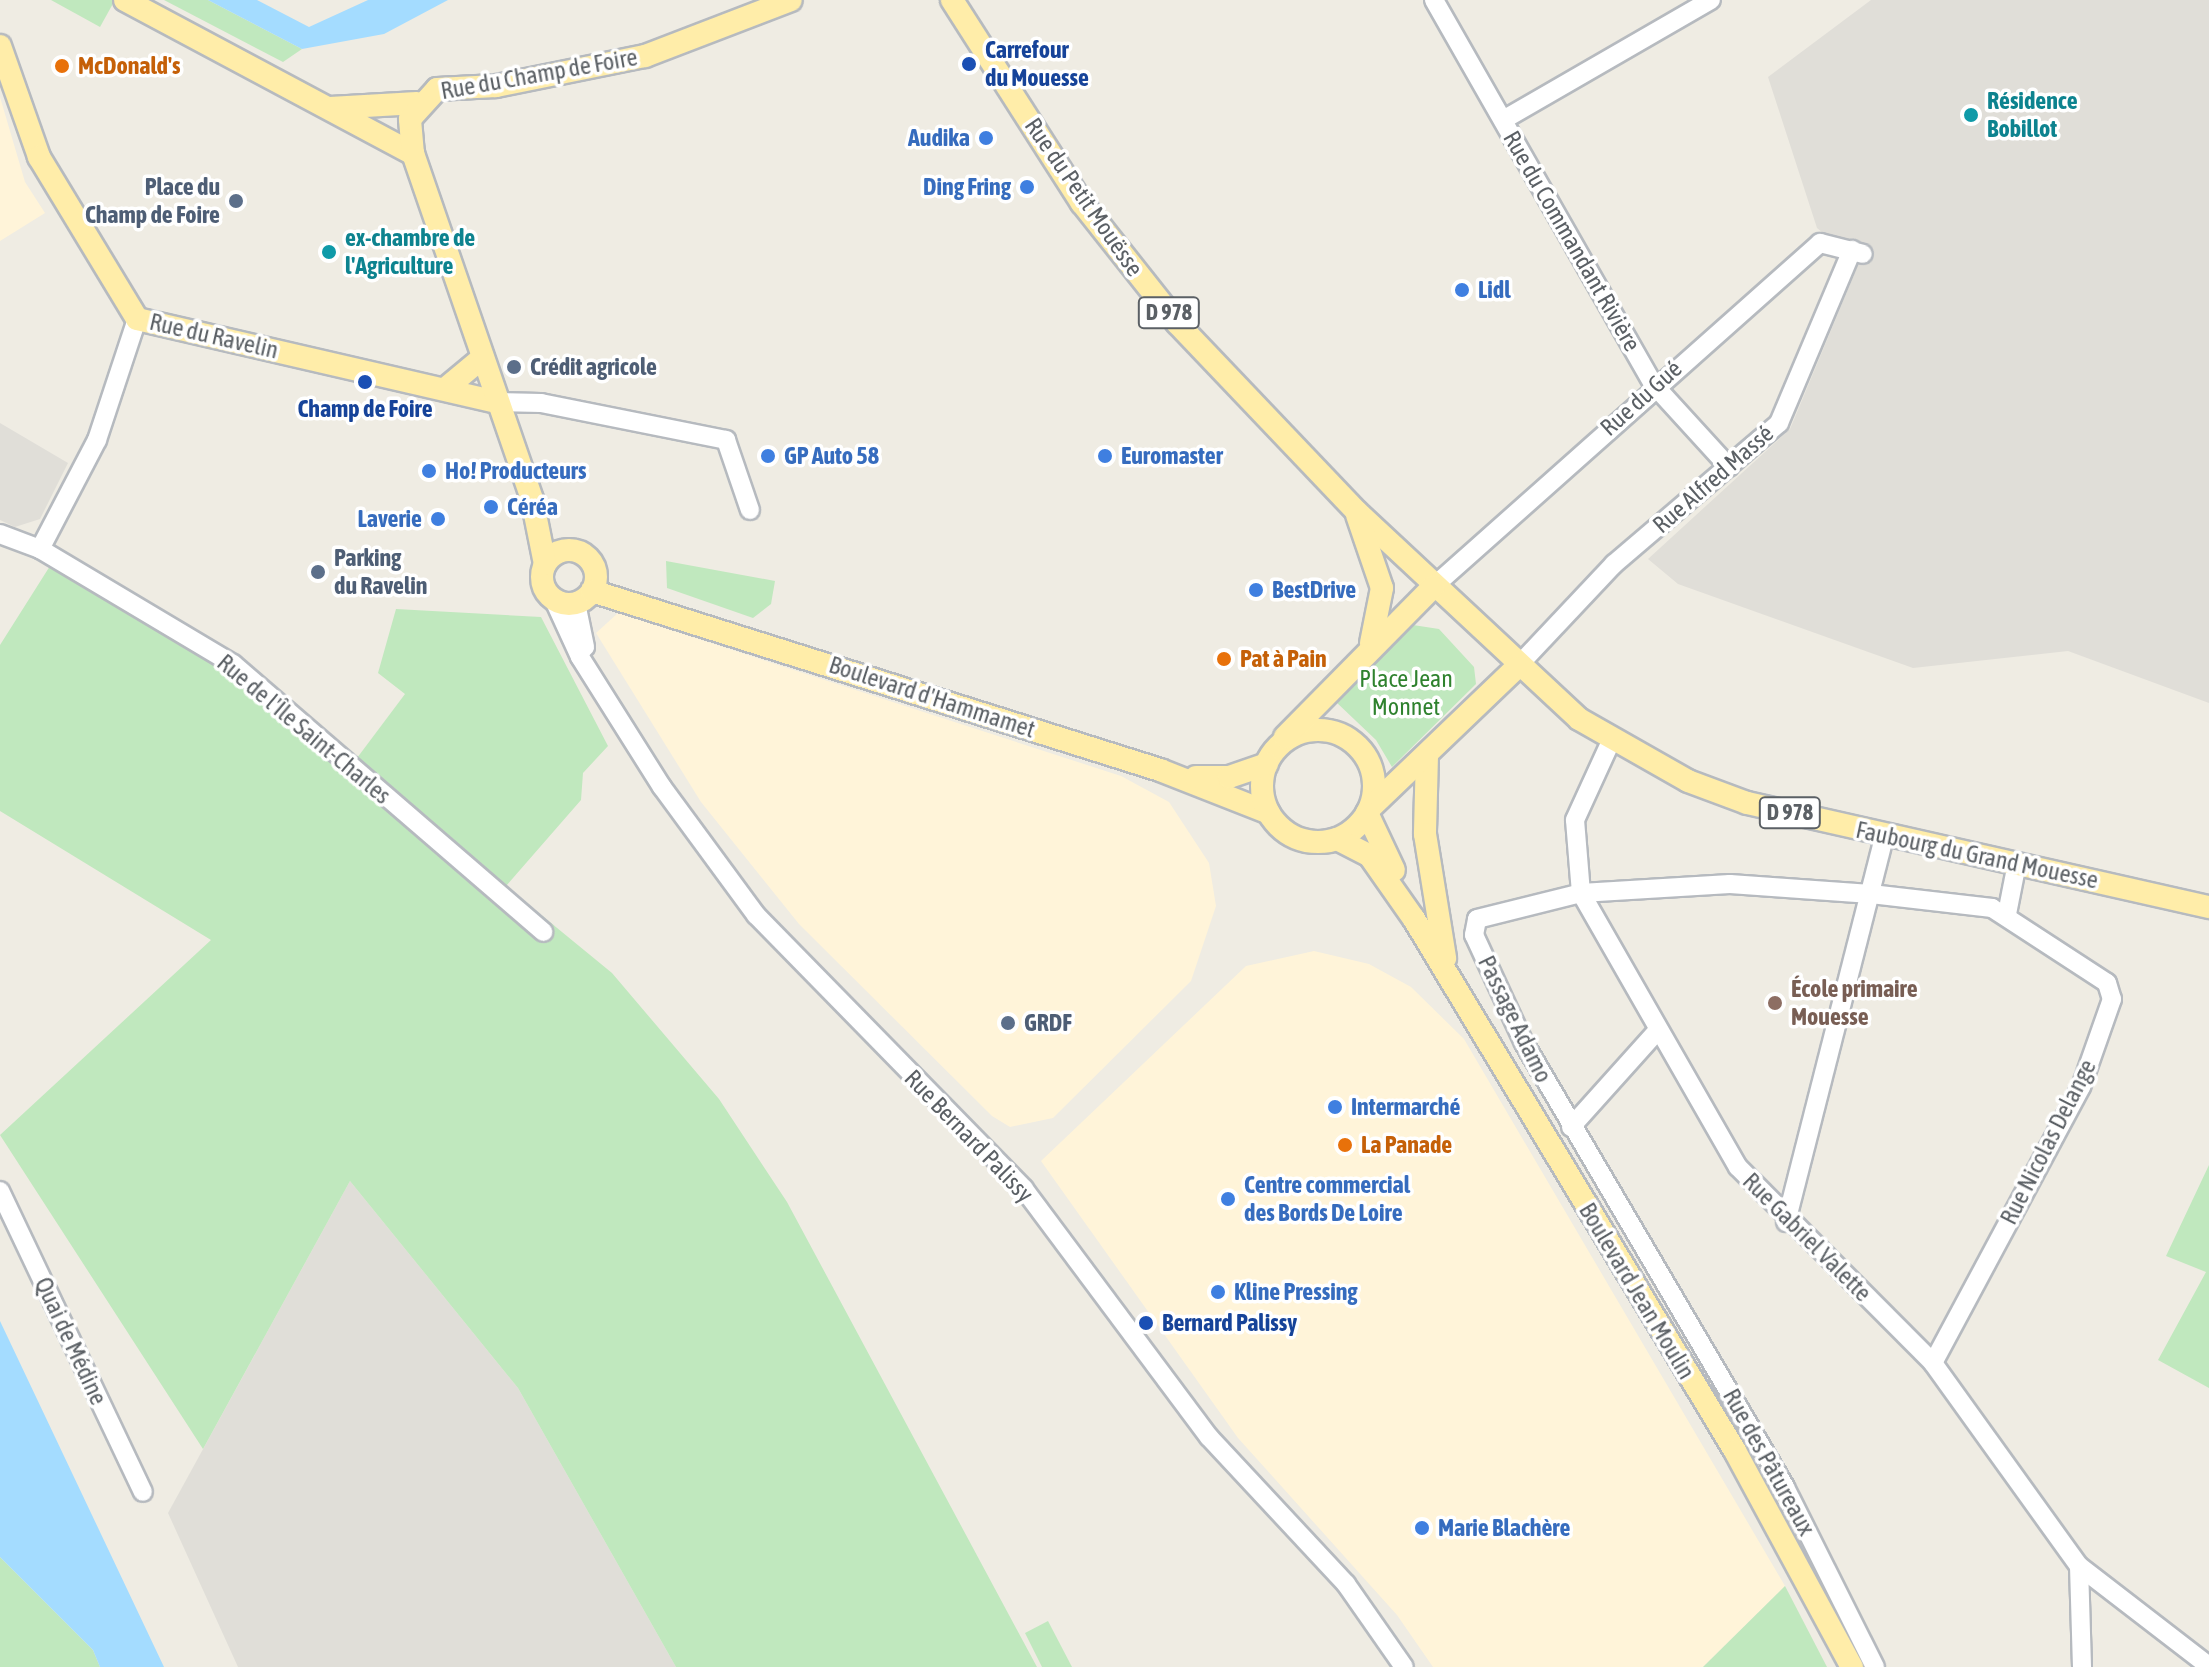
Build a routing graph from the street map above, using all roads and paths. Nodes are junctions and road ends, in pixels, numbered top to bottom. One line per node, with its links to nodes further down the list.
1 (125, 0): 8 (main road)
2 (791, 0): 7 (main road, Rue du Champ de Foire)
3 (952, 0): 20 (main road, Rue du Petit Mouësse / D 978)
4 (1434, 0): 9 (street, Rue du Commandant Rivière)
5 (1711, 0): 9 (street)
6 (0, 46): 12 (main road, Rue du Ravelin)
7 (417, 103): 8 (main road, Rue du Champ de Foire); 10 (main road)
8 (329, 108): 10 (main road)
9 (1503, 120): 14 (street, Rue du Commandant Rivière)
10 (413, 154): 13 (main road)
11 (1857, 252): 14 (street, Rue du Gué); 17 (street, Rue Alfred Massé)
12 (137, 319): 15 (main road, Rue du Ravelin); 22 (street)
13 (481, 359): 15 (main road); 16 (main road)
14 (1654, 385): 17 (street, Rue du Commandant Rivière); 25 (street, Rue du Gué)
15 (445, 389): 16 (main road, Rue du Ravelin)
16 (496, 402): 18 (main road); 19 (street)
17 (1729, 467): 29 (street, Rue Alfred Massé)
18 (532, 499): 23 (main road); 24 (main road)
19 (750, 510)
20 (1356, 511): 25 (main road, Rue du Petit Mouësse / D 978); 28 (main road)
21 (0, 534): 22 (street, Rue de l'Île Saint-Charles)
22 (40, 549): 45 (street, Rue de l'Île Saint-Charles)
23 (569, 550): 24 (main road); 26 (main road)
24 (545, 564): 27 (main road)
25 (1433, 587): 28 (main road); 29 (main road, Faubourg du Grand Mouesse / D 978)
26 (588, 589): 27 (main road); 30 (street, Rue Bernard Palissy); 34 (main road, Boulevard d'Hammamet)
27 (553, 598): 30 (street, Rue Bernard Palissy)
28 (1369, 648): 33 (main road)
29 (1516, 668): 31 (main road, Faubourg du Grand Mouesse / D 978); 32 (main road)
30 (596, 679): 55 (street, Rue Bernard Palissy)
31 (1612, 739): 37 (main road, Faubourg du Grand Mouesse / D 978); 40 (street, Rue Gabriel Valette)
32 (1427, 755): 35 (main road); 46 (main road)
33 (1271, 757): 34 (main road, Boulevard d'Hammamet); 35 (main road); 36 (main road)
34 (1160, 770): 36 (main road, Boulevard d'Hammamet)
35 (1369, 811): 38 (main road); 44 (main road)
36 (1269, 813): 38 (main road)
37 (1885, 834): 39 (main road, Faubourg du Grand Mouesse / D 978); 41 (street)
38 (1337, 839): 44 (main road)
39 (2017, 863): 42 (main road, Faubourg du Grand Mouesse / D 978); 43 (street)
40 (1581, 893): 41 (street, Faubourg du Grand Mouesse); 47 (street, Rue Gabriel Valette); 48 (street, Passage Adamo)
41 (1871, 894): 43 (street, Faubourg du Grand Mouesse); 50 (street)
42 (2209, 907)
43 (2007, 914): 51 (street, Rue Nicolas Delange)
44 (1414, 919): 46 (main road, Boulevard Jean Moulin)
45 (543, 932)
46 (1448, 975): 56 (main road, Boulevard Jean Moulin)
47 (1657, 1031): 48 (street); 50 (street, Rue Gabriel Valette)
48 (1571, 1127): 57 (street, Rue des Pâtureaux)
49 (0, 1191): 52 (street, Quai de Médine)
50 (1786, 1222): 51 (street, Rue Gabriel Valette)
51 (1933, 1363): 53 (street, Rue Gabriel Valette)
52 (143, 1492)
53 (2079, 1566): 54 (street, Rue Gabriel Valette); 58 (street)
54 (2209, 1666)
55 (1404, 1667)
56 (1852, 1667)
57 (1875, 1667)
58 (2082, 1667)

